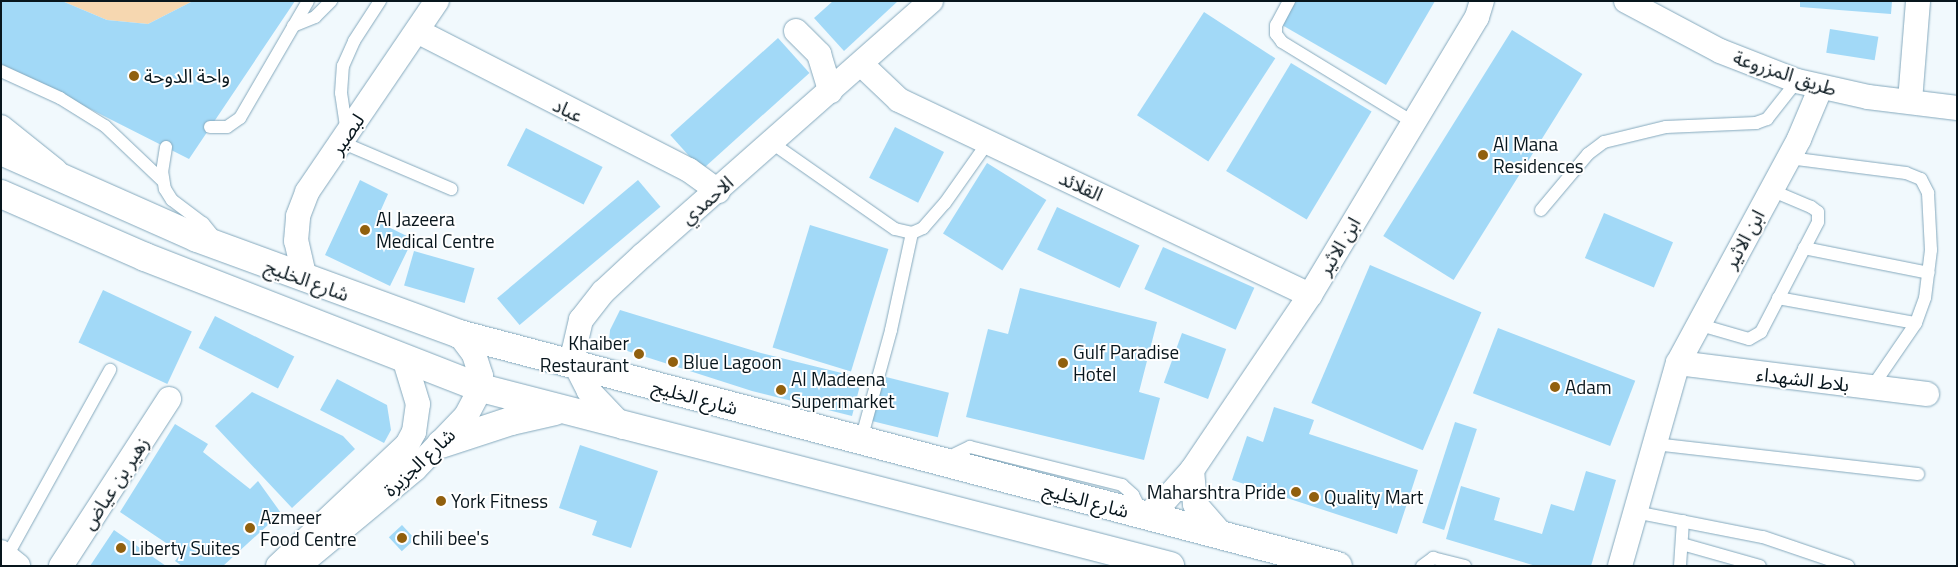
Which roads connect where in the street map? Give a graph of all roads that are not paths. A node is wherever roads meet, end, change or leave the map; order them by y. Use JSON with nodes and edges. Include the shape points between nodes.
{"nodes":[{"id":1,"x":308,"y":1,"type":"edge"},
{"id":2,"x":331,"y":1,"type":"edge"},
{"id":3,"x":380,"y":1,"type":"edge"},
{"id":4,"x":437,"y":1,"type":"edge"},
{"id":5,"x":931,"y":1,"type":"edge"},
{"id":6,"x":1289,"y":1,"type":"edge"},
{"id":7,"x":1495,"y":1,"type":"edge"},
{"id":8,"x":1626,"y":1,"type":"edge"},
{"id":9,"x":1918,"y":1,"type":"edge"},
{"id":10,"x":1480,"y":9,"type":"edge"},
{"id":11,"x":293,"y":26,"type":"junction"},
{"id":12,"x":417,"y":31,"type":"junction"},
{"id":13,"x":796,"y":31,"type":"dead end"},
{"id":14,"x":820,"y":54,"type":"junction"},
{"id":15,"x":861,"y":64,"type":"junction"},
{"id":16,"x":1,"y":71,"type":"edge"},
{"id":17,"x":1797,"y":81,"type":"junction"},
{"id":18,"x":1821,"y":87,"type":"junction"},
{"id":19,"x":830,"y":91,"type":"junction"},
{"id":20,"x":1910,"y":102,"type":"junction"},
{"id":21,"x":1957,"y":108,"type":"edge"},
{"id":22,"x":1414,"y":123,"type":"junction"},
{"id":23,"x":1,"y":127,"type":"edge"},
{"id":24,"x":210,"y":127,"type":"dead end"},
{"id":25,"x":344,"y":138,"type":"junction"},
{"id":26,"x":988,"y":142,"type":"junction"},
{"id":27,"x":772,"y":143,"type":"junction"},
{"id":28,"x":166,"y":147,"type":"dead end"},
{"id":29,"x":1,"y":151,"type":"edge"},
{"id":30,"x":1788,"y":158,"type":"junction"},
{"id":31,"x":162,"y":180,"type":"junction"},
{"id":32,"x":67,"y":181,"type":"junction"},
{"id":33,"x":451,"y":189,"type":"dead end"},
{"id":34,"x":718,"y":190,"type":"junction"},
{"id":35,"x":1771,"y":190,"type":"junction"},
{"id":36,"x":1,"y":194,"type":"edge"},
{"id":37,"x":1541,"y":210,"type":"dead end"},
{"id":38,"x":912,"y":233,"type":"junction"},
{"id":39,"x":221,"y":247,"type":"junction"},
{"id":40,"x":1804,"y":248,"type":"junction"},
{"id":41,"x":1929,"y":272,"type":"junction"},
{"id":42,"x":305,"y":279,"type":"junction"},
{"id":43,"x":1310,"y":295,"type":"junction"},
{"id":44,"x":1778,"y":298,"type":"junction"},
{"id":45,"x":1916,"y":323,"type":"junction"},
{"id":46,"x":1697,"y":324,"type":"junction"},
{"id":47,"x":459,"y":334,"type":"junction"},
{"id":48,"x":404,"y":358,"type":"junction"},
{"id":49,"x":1678,"y":363,"type":"junction"},
{"id":50,"x":576,"y":366,"type":"junction"},
{"id":51,"x":110,"y":370,"type":"dead end"},
{"id":52,"x":1872,"y":387,"type":"junction"},
{"id":53,"x":481,"y":388,"type":"junction"},
{"id":54,"x":1927,"y":394,"type":"dead end"},
{"id":55,"x":169,"y":399,"type":"dead end"},
{"id":56,"x":559,"y":410,"type":"junction"},
{"id":57,"x":623,"y":427,"type":"junction"},
{"id":58,"x":861,"y":440,"type":"junction"},
{"id":59,"x":441,"y":444,"type":"junction"},
{"id":60,"x":1654,"y":444,"type":"junction"},
{"id":61,"x":1192,"y":470,"type":"junction"},
{"id":62,"x":1918,"y":474,"type":"dead end"},
{"id":63,"x":1635,"y":512,"type":"junction"},
{"id":64,"x":1144,"y":515,"type":"junction"},
{"id":65,"x":1683,"y":521,"type":"junction"},
{"id":66,"x":1223,"y":536,"type":"junction"},
{"id":67,"x":1682,"y":544,"type":"junction"},
{"id":68,"x":9,"y":558,"type":"edge"},
{"id":69,"x":1847,"y":565,"type":"edge"},
{"id":70,"x":61,"y":566,"type":"edge"},
{"id":71,"x":278,"y":566,"type":"edge"},
{"id":72,"x":298,"y":566,"type":"edge"},
{"id":73,"x":1170,"y":566,"type":"edge"},
{"id":74,"x":1338,"y":566,"type":"edge"},
{"id":75,"x":1422,"y":566,"type":"edge"},
{"id":76,"x":1465,"y":566,"type":"edge"},
{"id":77,"x":1620,"y":566,"type":"edge"},
{"id":78,"x":1680,"y":566,"type":"edge"},
{"id":79,"x":1760,"y":566,"type":"edge"},
{"id":80,"x":1842,"y":566,"type":"edge"}],
"edges":[{"from":1,"to":11,"type":"lane"},
{"from":2,"to":11,"type":"lane","via":[[315,17]]},
{"from":3,"to":25,"type":"lane","via":[[354,41],[343,66]]},
{"from":4,"to":12,"type":"street","name":"لبصير"},
{"from":5,"to":15,"type":"street","name":"الاحمدي"},
{"from":6,"to":22,"type":"lane","via":[[1276,25],[1276,34],[1282,42]]},
{"from":7,"to":10,"type":"street","name":"ابن الاثير"},
{"from":8,"to":17,"type":"street","name":"طريق المزروعة","via":[[1720,51]]},
{"from":9,"to":20,"type":"street"},
{"from":10,"to":22,"type":"street","name":"ابن الاثير"},
{"from":11,"to":24,"type":"lane","via":[[240,118],[226,127]]},
{"from":12,"to":25,"type":"street","name":"لبصير"},
{"from":12,"to":34,"type":"street","name":"عباد","via":[[689,170]]},
{"from":13,"to":14,"type":"street"},
{"from":14,"to":15,"type":"street"},
{"from":14,"to":19,"type":"street"},
{"from":15,"to":19,"type":"street","name":"الاحمدي"},
{"from":15,"to":26,"type":"street","name":"القلائد","via":[[899,100]]},
{"from":16,"to":31,"type":"lane","via":[[90,116],[126,142]]},
{"from":17,"to":18,"type":"street","name":"طريق المزروعة"},
{"from":17,"to":37,"type":"lane","via":[[1767,119],[1756,123],[1666,127],[1604,142],[1588,154]]},
{"from":18,"to":20,"type":"street","name":"طريق المزروعة"},
{"from":18,"to":30,"type":"street","name":"ابن الاثير"},
{"from":19,"to":27,"type":"street","name":"الاحمدي"},
{"from":20,"to":21,"type":"street","name":"طريق المزروعة"},
{"from":22,"to":43,"type":"street","name":"ابن الاثير"},
{"from":23,"to":32,"type":"street","name":"شارع الخليج"},
{"from":25,"to":33,"type":"lane"},
{"from":25,"to":42,"type":"street","name":"لبصير","via":[[308,192],[298,216],[297,255]]},
{"from":26,"to":38,"type":"lane","via":[[945,203],[923,228]]},
{"from":26,"to":43,"type":"street","name":"القلائد"},
{"from":27,"to":34,"type":"street","name":"الاحمدي"},
{"from":27,"to":38,"type":"lane","via":[[895,229]]},
{"from":28,"to":31,"type":"lane"},
{"from":29,"to":32,"type":"main road","name":"شارع الخليج"},
{"from":30,"to":35,"type":"street","name":"ابن الاثير"},
{"from":30,"to":41,"type":"lane","via":[[1906,173],[1921,180],[1928,193]]},
{"from":31,"to":39,"type":"lane","via":[[169,196],[203,223]]},
{"from":32,"to":39,"type":"main road","name":"شارع الخليج"},
{"from":34,"to":50,"type":"street","name":"الاحمدي","via":[[592,305],[581,320],[576,336]]},
{"from":35,"to":40,"type":"lane","via":[[1818,212],[1818,222]]},
{"from":35,"to":46,"type":"street","name":"ابن الاثير"},
{"from":36,"to":48,"type":"main road","name":"شارع الخليج","via":[[145,258]]},
{"from":38,"to":58,"type":"lane","via":[[891,330]]},
{"from":39,"to":42,"type":"main road","name":"شارع الخليج"},
{"from":40,"to":41,"type":"lane"},
{"from":40,"to":44,"type":"lane"},
{"from":41,"to":45,"type":"lane"},
{"from":42,"to":47,"type":"main road","name":"شارع الخليج"},
{"from":43,"to":61,"type":"street","name":"ابن الاثير"},
{"from":44,"to":45,"type":"lane"},
{"from":44,"to":46,"type":"lane","via":[[1755,338]]},
{"from":45,"to":52,"type":"lane"},
{"from":46,"to":49,"type":"street","name":"ابن الاثير"},
{"from":47,"to":50,"type":"main road","name":"شارع الخليج"},
{"from":47,"to":53,"type":"street","via":[[479,363]]},
{"from":48,"to":53,"type":"main road","name":"شارع الخليج"},
{"from":48,"to":71,"type":"street","name":"شارع الجزيرة","via":[[418,404],[414,432],[407,446]]},
{"from":49,"to":52,"type":"street","name":"بلاط الشهداء"},
{"from":49,"to":60,"type":"street","name":"ابن الاثير"},
{"from":50,"to":57,"type":"street","name":"الاحمدي","via":[[589,391]]},
{"from":50,"to":58,"type":"main road","name":"شارع الخليج"},
{"from":51,"to":68,"type":"lane"},
{"from":52,"to":54,"type":"street","name":"بلاط الشهداء"},
{"from":53,"to":56,"type":"main road","name":"شارع الخليج"},
{"from":53,"to":59,"type":"street","name":"شارع الجزيرة","via":[[466,416]]},
{"from":55,"to":70,"type":"street","name":"زهير بن عياض"},
{"from":56,"to":57,"type":"main road","name":"شارع الخليج"},
{"from":56,"to":59,"type":"main road","via":[[511,421]]},
{"from":57,"to":73,"type":"main road","name":"شارع الخليج"},
{"from":58,"to":64,"type":"main road","name":"شارع الخليج"},
{"from":59,"to":72,"type":"street","name":"شارع الجزيرة"},
{"from":60,"to":62,"type":"lane"},
{"from":60,"to":63,"type":"street","name":"ابن الاثير"},
{"from":61,"to":64,"type":"street","name":"ابن الاثير","via":[[1160,506]]},
{"from":61,"to":66,"type":"street","via":[[1195,504]]},
{"from":63,"to":65,"type":"lane"},
{"from":63,"to":77,"type":"street","name":"ابن الاثير"},
{"from":64,"to":66,"type":"main road","name":"شارع الخليج"},
{"from":65,"to":67,"type":"lane"},
{"from":65,"to":69,"type":"lane","via":[[1763,536]]},
{"from":66,"to":74,"type":"main road","name":"شارع الخليج"},
{"from":67,"to":78,"type":"lane"},
{"from":67,"to":79,"type":"lane"},
{"from":69,"to":80,"type":"lane"},
{"from":75,"to":76,"type":"lane","via":[[1433,558]]}]}
